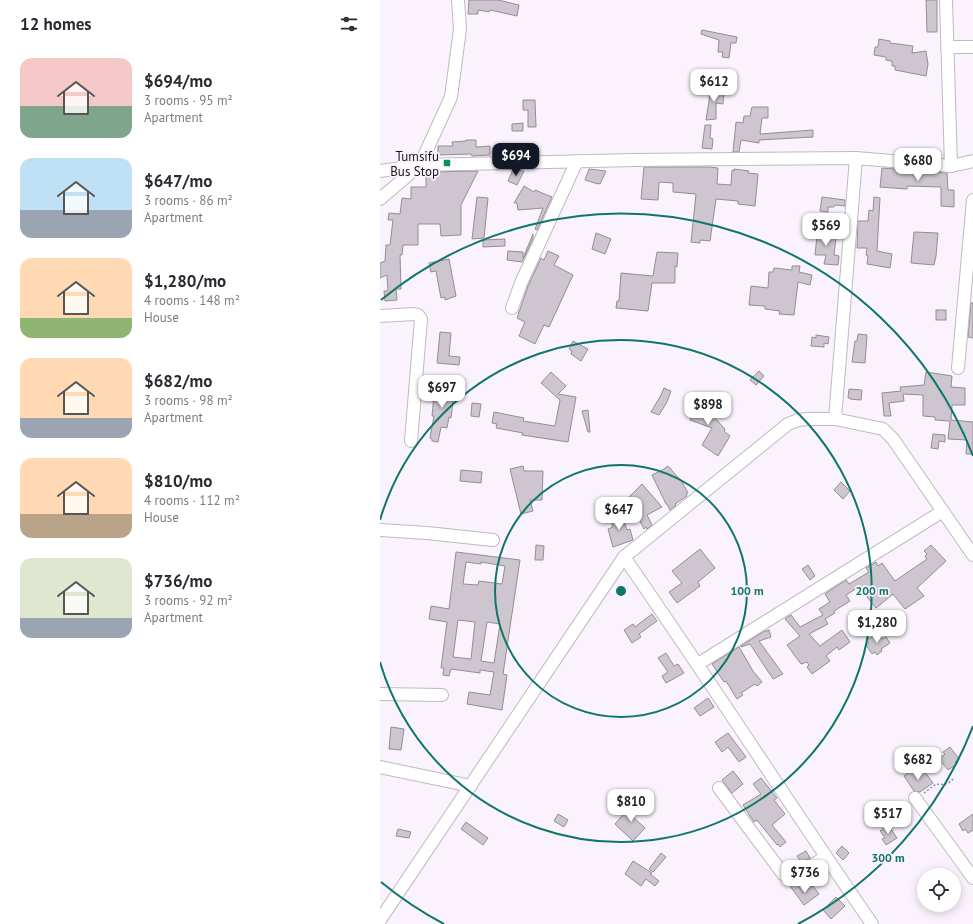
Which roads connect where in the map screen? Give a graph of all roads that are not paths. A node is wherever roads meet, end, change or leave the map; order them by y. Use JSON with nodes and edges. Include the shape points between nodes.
{"nodes":[{"id":1,"x":458,"y":0,"type":"edge"},
{"id":2,"x":946,"y":0,"type":"edge"},
{"id":3,"x":946,"y":47,"type":"junction"},
{"id":4,"x":973,"y":47,"type":"edge"},
{"id":5,"x":856,"y":158,"type":"junction"},
{"id":6,"x":973,"y":161,"type":"edge"},
{"id":7,"x":577,"y":162,"type":"junction"},
{"id":8,"x":420,"y":165,"type":"junction"},
{"id":9,"x":951,"y":166,"type":"junction"},
{"id":10,"x":380,"y":170,"type":"edge"},
{"id":11,"x":380,"y":199,"type":"edge"},
{"id":12,"x":973,"y":200,"type":"edge"},
{"id":13,"x":512,"y":308,"type":"dead end"},
{"id":14,"x":380,"y":316,"type":"edge"},
{"id":15,"x":958,"y":368,"type":"dead end"},
{"id":16,"x":835,"y":419,"type":"junction"},
{"id":17,"x":411,"y":441,"type":"dead end"},
{"id":18,"x":943,"y":511,"type":"junction"},
{"id":19,"x":380,"y":530,"type":"edge"},
{"id":20,"x":493,"y":540,"type":"dead end"},
{"id":21,"x":973,"y":555,"type":"edge"},
{"id":22,"x":624,"y":557,"type":"junction"},
{"id":23,"x":698,"y":664,"type":"junction"},
{"id":24,"x":380,"y":694,"type":"edge"},
{"id":25,"x":442,"y":695,"type":"dead end"},
{"id":26,"x":380,"y":767,"type":"edge"},
{"id":27,"x":470,"y":786,"type":"junction"},
{"id":28,"x":719,"y":788,"type":"dead end"},
{"id":29,"x":915,"y":798,"type":"dead end"},
{"id":30,"x":825,"y":857,"type":"junction"},
{"id":31,"x":973,"y":878,"type":"edge"},
{"id":32,"x":380,"y":920,"type":"edge"},
{"id":33,"x":872,"y":924,"type":"edge"}],
"edges":[{"from":1,"to":8,"type":"street","via":[[460,29],[451,97]]},
{"from":2,"to":3,"type":"street"},
{"from":3,"to":4,"type":"street"},
{"from":3,"to":9,"type":"street"},
{"from":5,"to":7,"type":"street"},
{"from":5,"to":9,"type":"street"},
{"from":5,"to":16,"type":"street"},
{"from":6,"to":9,"type":"street"},
{"from":7,"to":8,"type":"street"},
{"from":7,"to":13,"type":"street"},
{"from":8,"to":10,"type":"street"},
{"from":8,"to":11,"type":"street"},
{"from":12,"to":15,"type":"street"},
{"from":14,"to":17,"type":"street","via":[[414,314],[421,319]]},
{"from":16,"to":18,"type":"street","via":[[883,429],[893,439]]},
{"from":16,"to":22,"type":"street","via":[[798,420],[788,424]]},
{"from":18,"to":21,"type":"street"},
{"from":18,"to":23,"type":"street"},
{"from":19,"to":20,"type":"street"},
{"from":22,"to":23,"type":"street"},
{"from":22,"to":27,"type":"street"},
{"from":23,"to":30,"type":"street"},
{"from":24,"to":25,"type":"street"},
{"from":26,"to":27,"type":"street"},
{"from":27,"to":32,"type":"street"},
{"from":28,"to":30,"type":"street","via":[[783,874],[792,879]]},
{"from":29,"to":31,"type":"street"},
{"from":30,"to":33,"type":"street"}]}
